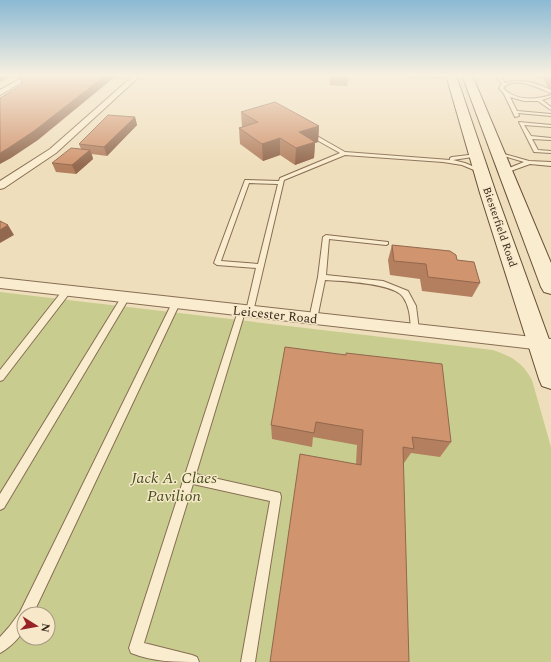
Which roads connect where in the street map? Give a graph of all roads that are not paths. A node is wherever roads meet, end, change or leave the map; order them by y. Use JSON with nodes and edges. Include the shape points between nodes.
{"nodes":[{"id":1,"x":103,"y":106,"type":"edge"},
{"id":2,"x":461,"y":106,"type":"edge"},
{"id":3,"x":479,"y":106,"type":"edge"},
{"id":4,"x":513,"y":106,"type":"edge"},
{"id":5,"x":516,"y":112,"type":"junction"},
{"id":6,"x":551,"y":115,"type":"edge"},
{"id":7,"x":521,"y":124,"type":"junction"},
{"id":8,"x":551,"y":126,"type":"edge"},
{"id":9,"x":306,"y":131,"type":"edge"},
{"id":10,"x":529,"y":137,"type":"junction"},
{"id":11,"x":551,"y":139,"type":"edge"},
{"id":12,"x":551,"y":152,"type":"edge"},
{"id":13,"x":344,"y":153,"type":"junction"},
{"id":14,"x":498,"y":153,"type":"junction"},
{"id":15,"x":443,"y":160,"type":"junction"},
{"id":16,"x":528,"y":162,"type":"junction"},
{"id":17,"x":479,"y":163,"type":"junction"},
{"id":18,"x":551,"y":164,"type":"edge"},
{"id":19,"x":506,"y":171,"type":"junction"},
{"id":20,"x":282,"y":183,"type":"junction"},
{"id":21,"x":0,"y":186,"type":"edge"},
{"id":22,"x":386,"y":243,"type":"dead end"},
{"id":23,"x":260,"y":266,"type":"junction"},
{"id":24,"x":322,"y":277,"type":"junction"},
{"id":25,"x":0,"y":284,"type":"edge"},
{"id":26,"x":551,"y":287,"type":"edge"},
{"id":27,"x":66,"y":292,"type":"junction"},
{"id":28,"x":125,"y":298,"type":"junction"},
{"id":29,"x":176,"y":303,"type":"junction"},
{"id":30,"x":246,"y":311,"type":"junction"},
{"id":31,"x":313,"y":318,"type":"junction"},
{"id":32,"x":415,"y":330,"type":"junction"},
{"id":33,"x":546,"y":345,"type":"edge"},
{"id":34,"x":0,"y":377,"type":"edge"},
{"id":35,"x":551,"y":379,"type":"edge"},
{"id":36,"x":190,"y":478,"type":"junction"},
{"id":37,"x":0,"y":504,"type":"edge"},
{"id":38,"x":30,"y":606,"type":"edge"},
{"id":39,"x":16,"y":629,"type":"edge"},
{"id":40,"x":0,"y":646,"type":"edge"},
{"id":41,"x":192,"y":662,"type":"edge"},
{"id":42,"x":248,"y":662,"type":"edge"}],
"edges":[{"from":1,"to":21,"type":"street","via":[[53,151]]},
{"from":2,"to":17,"type":"main road","name":"Biesterfield Road"},
{"from":3,"to":14,"type":"main road","name":"Biesterfield Road"},
{"from":4,"to":5,"type":"lane"},
{"from":5,"to":6,"type":"lane"},
{"from":5,"to":7,"type":"lane"},
{"from":7,"to":8,"type":"lane"},
{"from":7,"to":10,"type":"lane"},
{"from":9,"to":13,"type":"lane"},
{"from":10,"to":11,"type":"lane"},
{"from":10,"to":12,"type":"lane","via":[[536,151]]},
{"from":13,"to":15,"type":"lane"},
{"from":13,"to":20,"type":"lane","via":[[282,179]]},
{"from":14,"to":16,"type":"lane"},
{"from":14,"to":19,"type":"main road","name":"Biesterfield Road"},
{"from":15,"to":17,"type":"lane"},
{"from":15,"to":17,"type":"lane","via":[[463,164]]},
{"from":16,"to":18,"type":"lane"},
{"from":16,"to":19,"type":"lane"},
{"from":17,"to":33,"type":"main road","name":"Biesterfield Road"},
{"from":19,"to":26,"type":"main road","name":"Biesterfield Road"},
{"from":20,"to":23,"type":"lane"},
{"from":20,"to":23,"type":"lane","via":[[247,180],[217,263]]},
{"from":22,"to":24,"type":"lane","via":[[326,237]]},
{"from":23,"to":30,"type":"lane"},
{"from":24,"to":31,"type":"lane"},
{"from":24,"to":32,"type":"lane","via":[[383,283],[405,293],[412,306]]},
{"from":25,"to":27,"type":"street","name":"Leicester Road"},
{"from":27,"to":28,"type":"street","name":"Leicester Road"},
{"from":27,"to":34,"type":"lane"},
{"from":28,"to":29,"type":"street","name":"Leicester Road"},
{"from":28,"to":37,"type":"lane"},
{"from":29,"to":30,"type":"street","name":"Leicester Road"},
{"from":29,"to":38,"type":"lane"},
{"from":30,"to":31,"type":"street","name":"Leicester Road"},
{"from":30,"to":36,"type":"lane"},
{"from":31,"to":32,"type":"street","name":"Leicester Road"},
{"from":32,"to":33,"type":"street","name":"Leicester Road"},
{"from":33,"to":35,"type":"main road","name":"Biesterfield Road"},
{"from":36,"to":41,"type":"lane","via":[[136,648]]},
{"from":36,"to":42,"type":"lane","via":[[276,497]]},
{"from":39,"to":40,"type":"lane"}]}
